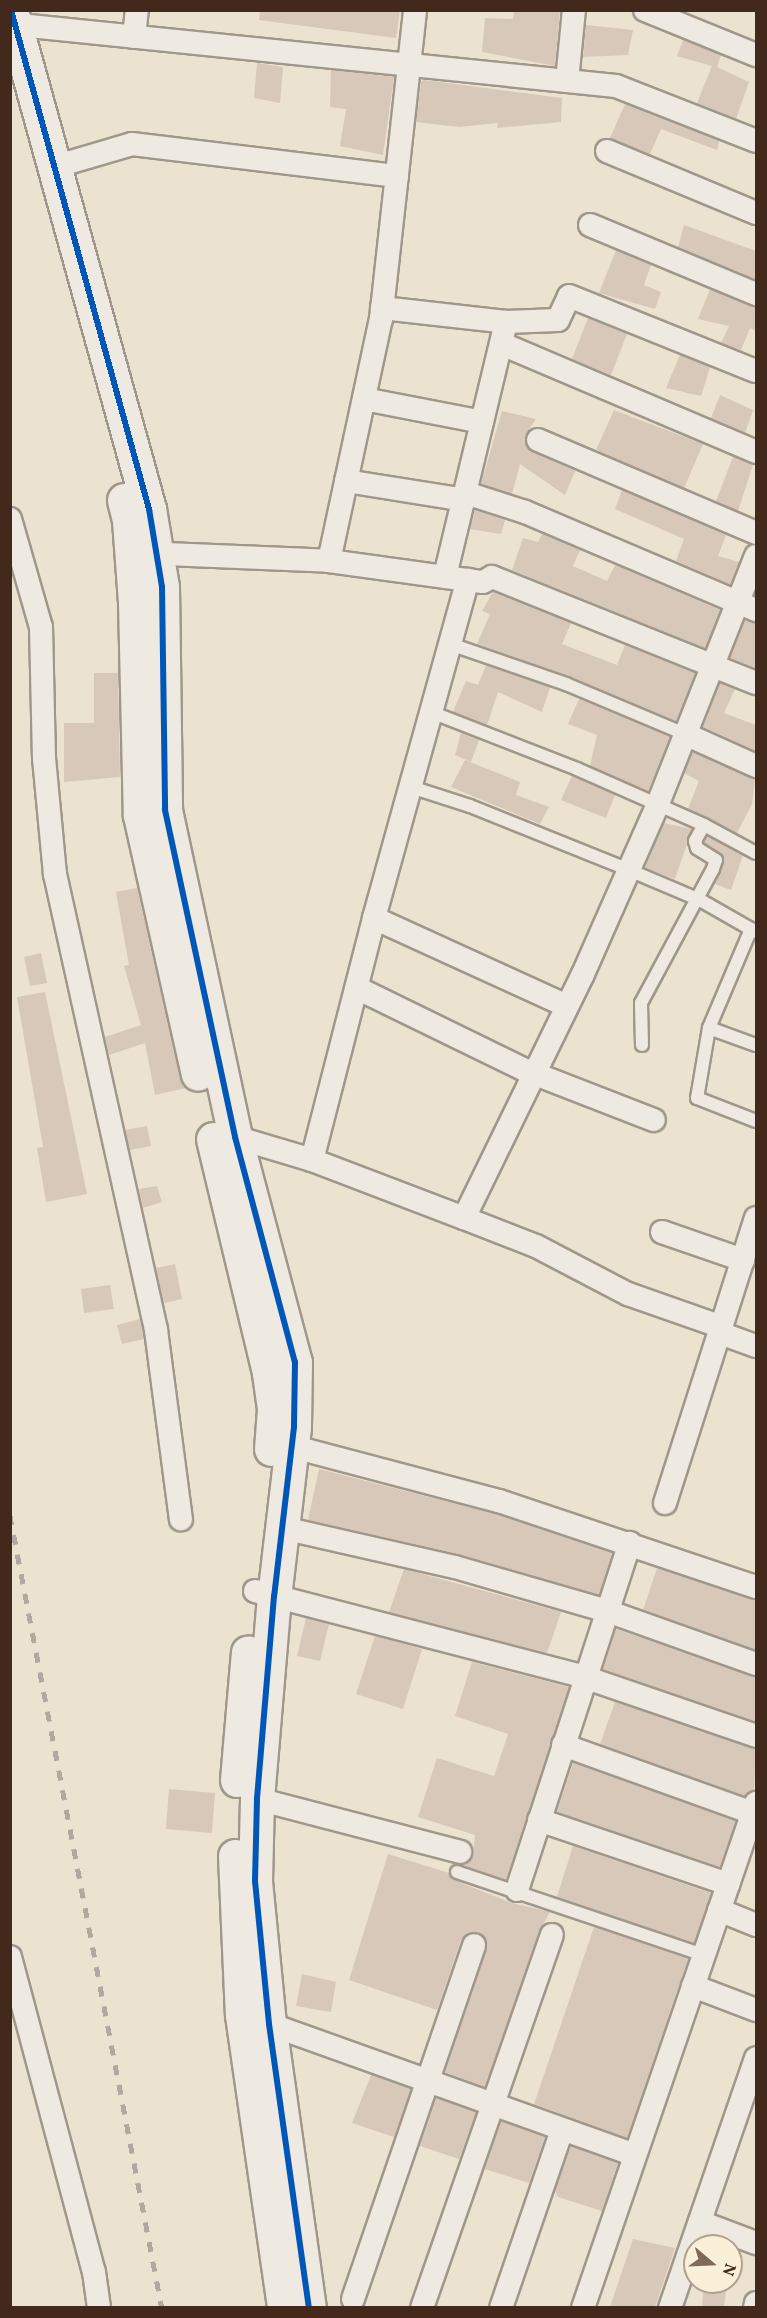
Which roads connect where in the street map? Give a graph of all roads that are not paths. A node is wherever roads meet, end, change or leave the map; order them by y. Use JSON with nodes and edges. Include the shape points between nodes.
{"nodes":[{"id":1,"x":137,"y":10,"type":"edge"},
{"id":2,"x":415,"y":10,"type":"edge"},
{"id":3,"x":574,"y":10,"type":"edge"},
{"id":4,"x":645,"y":10,"type":"edge"},
{"id":5,"x":12,"y":19,"type":"edge"},
{"id":6,"x":134,"y":37,"type":"junction"},
{"id":7,"x":756,"y":56,"type":"edge"},
{"id":8,"x":409,"y":67,"type":"junction"},
{"id":9,"x":567,"y":81,"type":"junction"},
{"id":10,"x":10,"y":84,"type":"edge"},
{"id":11,"x":756,"y":141,"type":"edge"},
{"id":12,"x":607,"y":151,"type":"dead end"},
{"id":13,"x":54,"y":167,"type":"junction"},
{"id":14,"x":397,"y":176,"type":"junction"},
{"id":15,"x":756,"y":213,"type":"edge"},
{"id":16,"x":590,"y":225,"type":"dead end"},
{"id":17,"x":756,"y":294,"type":"edge"},
{"id":18,"x":382,"y":308,"type":"junction"},
{"id":19,"x":506,"y":321,"type":"junction"},
{"id":20,"x":502,"y":344,"type":"junction"},
{"id":21,"x":756,"y":371,"type":"edge"},
{"id":22,"x":364,"y":399,"type":"junction"},
{"id":23,"x":482,"y":422,"type":"junction"},
{"id":24,"x":538,"y":440,"type":"dead end"},
{"id":25,"x":756,"y":452,"type":"edge"},
{"id":26,"x":346,"y":481,"type":"junction"},
{"id":27,"x":465,"y":496,"type":"junction"},
{"id":28,"x":10,"y":519,"type":"edge"},
{"id":29,"x":756,"y":533,"type":"edge"},
{"id":30,"x":144,"y":552,"type":"junction"},
{"id":31,"x":756,"y":556,"type":"edge"},
{"id":32,"x":329,"y":561,"type":"junction"},
{"id":33,"x":446,"y":577,"type":"junction"},
{"id":34,"x":468,"y":580,"type":"junction"},
{"id":35,"x":747,"y":606,"type":"edge"},
{"id":36,"x":450,"y":644,"type":"junction"},
{"id":37,"x":712,"y":667,"type":"junction"},
{"id":38,"x":756,"y":683,"type":"edge"},
{"id":39,"x":431,"y":712,"type":"junction"},
{"id":40,"x":685,"y":734,"type":"junction"},
{"id":41,"x":756,"y":766,"type":"edge"},
{"id":42,"x":411,"y":787,"type":"junction"},
{"id":43,"x":657,"y":806,"type":"junction"},
{"id":44,"x":704,"y":825,"type":"junction"},
{"id":45,"x":756,"y":853,"type":"edge"},
{"id":46,"x":629,"y":870,"type":"junction"},
{"id":47,"x":700,"y":900,"type":"junction"},
{"id":48,"x":374,"y":918,"type":"junction"},
{"id":49,"x":754,"y":930,"type":"edge"},
{"id":50,"x":359,"y":989,"type":"junction"},
{"id":51,"x":567,"y":1006,"type":"junction"},
{"id":52,"x":709,"y":1028,"type":"junction"},
{"id":53,"x":642,"y":1045,"type":"dead end"},
{"id":54,"x":756,"y":1045,"type":"edge"},
{"id":55,"x":534,"y":1072,"type":"junction"},
{"id":56,"x":654,"y":1120,"type":"dead end"},
{"id":57,"x":756,"y":1121,"type":"edge"},
{"id":58,"x":235,"y":1137,"type":"junction"},
{"id":59,"x":312,"y":1160,"type":"junction"},
{"id":60,"x":464,"y":1218,"type":"junction"},
{"id":61,"x":756,"y":1218,"type":"edge"},
{"id":62,"x":662,"y":1232,"type":"dead end"},
{"id":63,"x":743,"y":1260,"type":"junction"},
{"id":64,"x":721,"y":1330,"type":"junction"},
{"id":65,"x":756,"y":1346,"type":"edge"},
{"id":66,"x":282,"y":1444,"type":"junction"},
{"id":67,"x":666,"y":1503,"type":"dead end"},
{"id":68,"x":181,"y":1519,"type":"dead end"},
{"id":69,"x":283,"y":1528,"type":"junction"},
{"id":70,"x":630,"y":1543,"type":"junction"},
{"id":71,"x":756,"y":1587,"type":"edge"},
{"id":72,"x":264,"y":1593,"type":"junction"},
{"id":73,"x":607,"y":1611,"type":"junction"},
{"id":74,"x":756,"y":1664,"type":"edge"},
{"id":75,"x":584,"y":1677,"type":"junction"},
{"id":76,"x":756,"y":1736,"type":"edge"},
{"id":77,"x":563,"y":1745,"type":"junction"},
{"id":78,"x":257,"y":1799,"type":"junction"},
{"id":79,"x":755,"y":1808,"type":"edge"},
{"id":80,"x":539,"y":1820,"type":"junction"},
{"id":81,"x":749,"y":1847,"type":"edge"},
{"id":82,"x":459,"y":1862,"type":"joint"},
{"id":83,"x":728,"y":1884,"type":"junction"},
{"id":84,"x":517,"y":1890,"type":"junction"},
{"id":85,"x":719,"y":1911,"type":"junction"},
{"id":86,"x":756,"y":1925,"type":"edge"},
{"id":87,"x":552,"y":1935,"type":"dead end"},
{"id":88,"x":474,"y":1945,"type":"dead end"},
{"id":89,"x":703,"y":1955,"type":"junction"},
{"id":90,"x":10,"y":1957,"type":"edge"},
{"id":91,"x":693,"y":1986,"type":"junction"},
{"id":92,"x":756,"y":2010,"type":"edge"},
{"id":93,"x":255,"y":2020,"type":"junction"},
{"id":94,"x":756,"y":2058,"type":"edge"},
{"id":95,"x":427,"y":2083,"type":"junction"},
{"id":96,"x":491,"y":2105,"type":"junction"},
{"id":97,"x":562,"y":2130,"type":"junction"},
{"id":98,"x":633,"y":2154,"type":"junction"},
{"id":99,"x":700,"y":2222,"type":"junction"},
{"id":100,"x":756,"y":2243,"type":"edge"},
{"id":101,"x":353,"y":2299,"type":"dead end"},
{"id":102,"x":756,"y":2303,"type":"edge"},
{"id":103,"x":99,"y":2307,"type":"edge"},
{"id":104,"x":284,"y":2307,"type":"edge"},
{"id":105,"x":309,"y":2307,"type":"edge"},
{"id":106,"x":422,"y":2307,"type":"edge"},
{"id":107,"x":501,"y":2307,"type":"edge"},
{"id":108,"x":583,"y":2307,"type":"edge"},
{"id":109,"x":670,"y":2307,"type":"edge"},
{"id":110,"x":755,"y":2307,"type":"edge"}],
"edges":[{"from":1,"to":6,"type":"street"},
{"from":2,"to":8,"type":"street"},
{"from":3,"to":9,"type":"street"},
{"from":4,"to":7,"type":"street"},
{"from":5,"to":6,"type":"street"},
{"from":5,"to":13,"type":"street"},
{"from":6,"to":8,"type":"street"},
{"from":8,"to":9,"type":"street"},
{"from":8,"to":14,"type":"street"},
{"from":9,"to":11,"type":"street","via":[[616,86]]},
{"from":10,"to":30,"type":"street","via":[[129,520]]},
{"from":12,"to":15,"type":"street"},
{"from":13,"to":14,"type":"street","via":[[132,144]]},
{"from":13,"to":30,"type":"street","via":[[148,509]]},
{"from":14,"to":18,"type":"street"},
{"from":16,"to":17,"type":"street"},
{"from":18,"to":19,"type":"street"},
{"from":18,"to":22,"type":"street"},
{"from":19,"to":20,"type":"street"},
{"from":19,"to":21,"type":"street","via":[[558,320],[569,296]]},
{"from":20,"to":23,"type":"street"},
{"from":20,"to":25,"type":"street"},
{"from":22,"to":23,"type":"street"},
{"from":22,"to":26,"type":"street"},
{"from":23,"to":27,"type":"street"},
{"from":24,"to":29,"type":"street"},
{"from":26,"to":27,"type":"street"},
{"from":26,"to":32,"type":"street"},
{"from":27,"to":33,"type":"street"},
{"from":27,"to":35,"type":"street","via":[[525,512]]},
{"from":28,"to":68,"type":"street","via":[[41,627],[44,758],[55,874],[156,1330]]},
{"from":30,"to":32,"type":"street"},
{"from":30,"to":58,"type":"street","via":[[162,587],[165,810]]},
{"from":30,"to":66,"type":"street","via":[[140,815]]},
{"from":31,"to":35,"type":"street"},
{"from":32,"to":33,"type":"street"},
{"from":33,"to":34,"type":"street"},
{"from":34,"to":36,"type":"street"},
{"from":34,"to":37,"type":"street","via":[[483,582],[492,577]]},
{"from":35,"to":37,"type":"street"},
{"from":36,"to":39,"type":"street"},
{"from":36,"to":40,"type":"lane","via":[[566,684]]},
{"from":37,"to":38,"type":"street"},
{"from":37,"to":40,"type":"street"},
{"from":39,"to":42,"type":"street"},
{"from":39,"to":43,"type":"lane","via":[[577,769]]},
{"from":40,"to":41,"type":"street"},
{"from":40,"to":43,"type":"street"},
{"from":42,"to":46,"type":"lane","via":[[470,806]]},
{"from":42,"to":48,"type":"street"},
{"from":43,"to":44,"type":"lane"},
{"from":43,"to":46,"type":"street"},
{"from":44,"to":45,"type":"lane"},
{"from":44,"to":47,"type":"lane","via":[[695,841],[697,848],[716,860]]},
{"from":46,"to":47,"type":"lane"},
{"from":46,"to":51,"type":"street"},
{"from":47,"to":49,"type":"lane"},
{"from":47,"to":53,"type":"lane","via":[[641,1003]]},
{"from":48,"to":50,"type":"street"},
{"from":48,"to":51,"type":"street"},
{"from":49,"to":52,"type":"lane"},
{"from":50,"to":55,"type":"street"},
{"from":50,"to":59,"type":"street"},
{"from":51,"to":55,"type":"street"},
{"from":52,"to":54,"type":"lane"},
{"from":52,"to":57,"type":"lane","via":[[697,1098]]},
{"from":55,"to":56,"type":"street"},
{"from":55,"to":60,"type":"street"},
{"from":58,"to":59,"type":"street"},
{"from":58,"to":66,"type":"street","via":[[295,1362],[297,1394]]},
{"from":59,"to":60,"type":"street"},
{"from":60,"to":64,"type":"street","via":[[536,1246],[628,1294]]},
{"from":61,"to":63,"type":"street"},
{"from":62,"to":63,"type":"street"},
{"from":63,"to":64,"type":"street"},
{"from":64,"to":65,"type":"street"},
{"from":64,"to":67,"type":"street"},
{"from":66,"to":69,"type":"street"},
{"from":66,"to":70,"type":"street","via":[[499,1501]]},
{"from":66,"to":72,"type":"street"},
{"from":69,"to":72,"type":"street"},
{"from":69,"to":73,"type":"street","via":[[455,1567]]},
{"from":70,"to":71,"type":"street"},
{"from":70,"to":73,"type":"street"},
{"from":72,"to":75,"type":"street"},
{"from":72,"to":78,"type":"street"},
{"from":72,"to":93,"type":"street","via":[[240,1714],[236,1793],[234,1901]]},
{"from":73,"to":74,"type":"street"},
{"from":73,"to":75,"type":"street"},
{"from":75,"to":76,"type":"street"},
{"from":75,"to":77,"type":"street"},
{"from":77,"to":79,"type":"street"},
{"from":77,"to":80,"type":"street"},
{"from":78,"to":82,"type":"street"},
{"from":78,"to":93,"type":"street"},
{"from":79,"to":81,"type":"street"},
{"from":80,"to":83,"type":"street"},
{"from":80,"to":84,"type":"street"},
{"from":81,"to":83,"type":"street"},
{"from":82,"to":84,"type":"lane"},
{"from":83,"to":85,"type":"street"},
{"from":84,"to":89,"type":"lane"},
{"from":85,"to":86,"type":"street"},
{"from":85,"to":89,"type":"street"},
{"from":87,"to":96,"type":"street"},
{"from":88,"to":95,"type":"street"},
{"from":89,"to":91,"type":"street"},
{"from":90,"to":103,"type":"street","via":[[94,2272]]},
{"from":91,"to":92,"type":"street"},
{"from":91,"to":98,"type":"street"},
{"from":93,"to":95,"type":"street"},
{"from":93,"to":104,"type":"street"},
{"from":93,"to":105,"type":"street"},
{"from":94,"to":99,"type":"street"},
{"from":95,"to":96,"type":"street"},
{"from":95,"to":101,"type":"street"},
{"from":96,"to":97,"type":"street"},
{"from":96,"to":106,"type":"street"},
{"from":97,"to":98,"type":"street"},
{"from":97,"to":107,"type":"street"},
{"from":98,"to":108,"type":"street"},
{"from":99,"to":100,"type":"street"},
{"from":99,"to":109,"type":"street"},
{"from":102,"to":110,"type":"street"}]}
